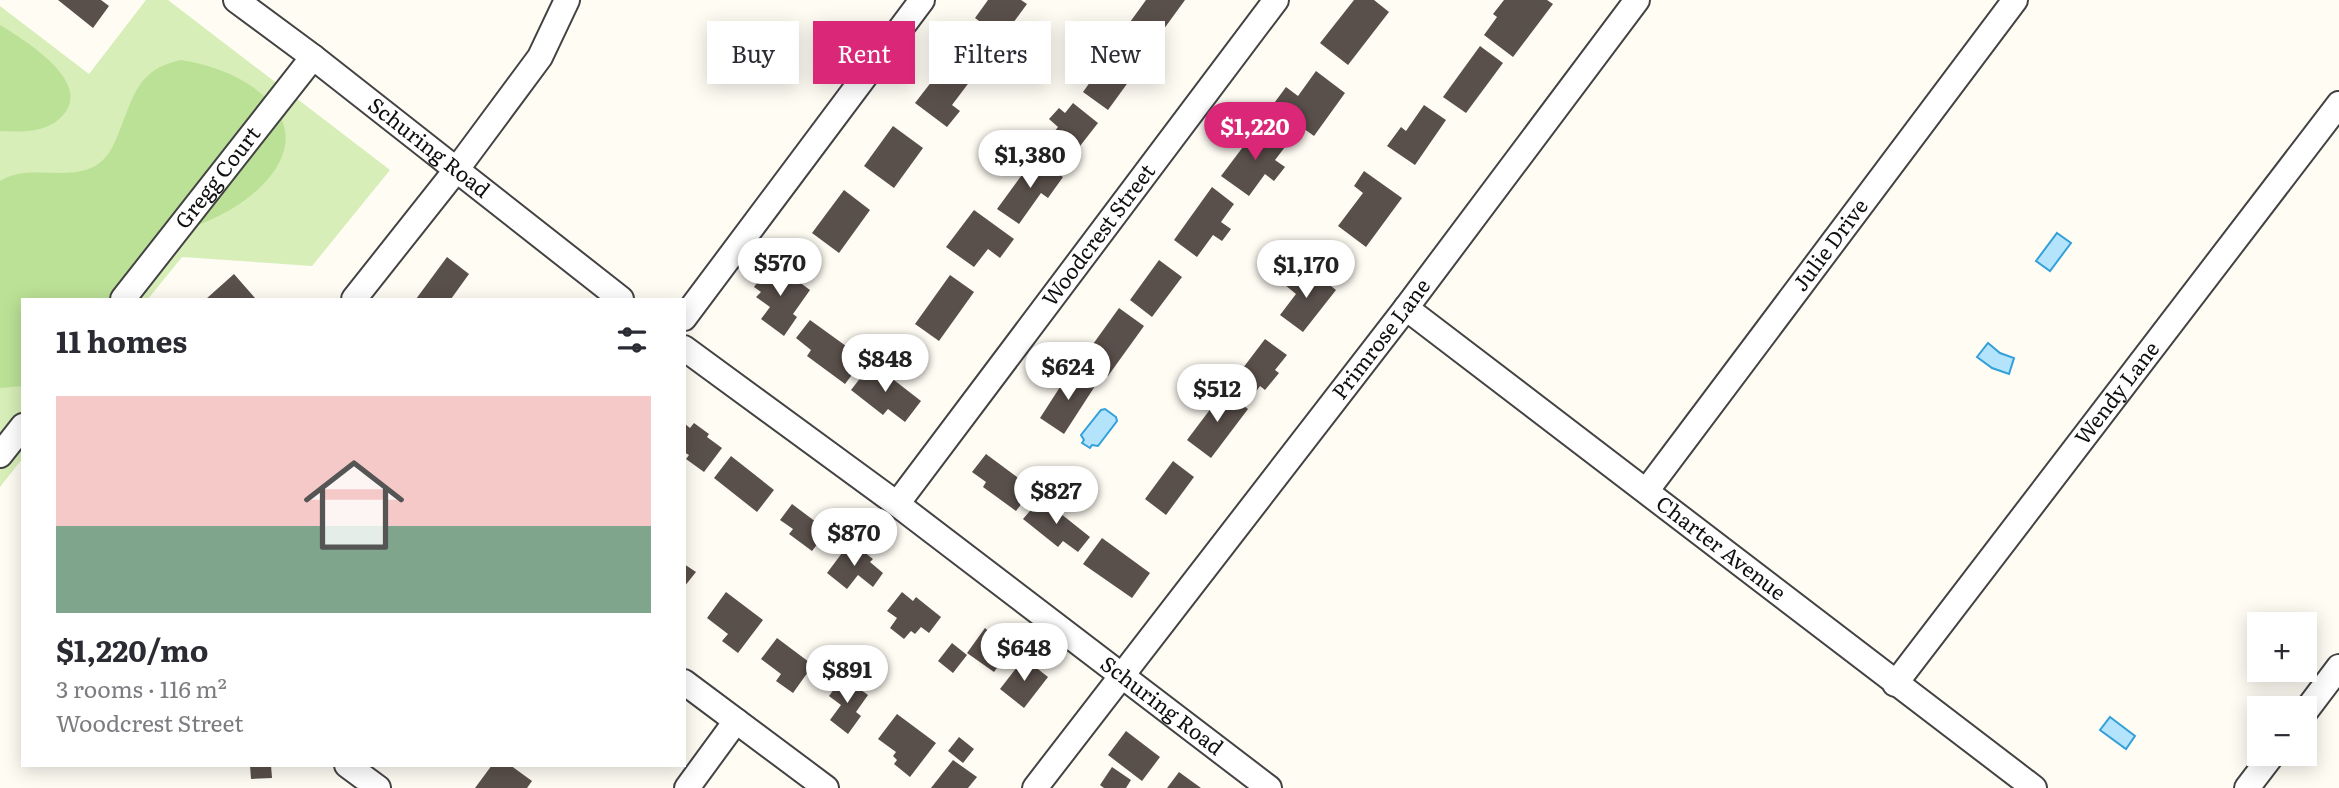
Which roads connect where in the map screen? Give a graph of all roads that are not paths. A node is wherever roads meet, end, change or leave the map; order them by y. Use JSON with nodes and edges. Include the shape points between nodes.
{"nodes":[{"id":1,"x":236,"y":0,"type":"edge"},
{"id":2,"x":567,"y":0,"type":"edge"},
{"id":3,"x":922,"y":0,"type":"edge"},
{"id":4,"x":1276,"y":0,"type":"edge"},
{"id":5,"x":1636,"y":0,"type":"edge"},
{"id":6,"x":2015,"y":0,"type":"edge"},
{"id":7,"x":313,"y":57,"type":"junction"},
{"id":8,"x":2339,"y":104,"type":"edge"},
{"id":9,"x":457,"y":169,"type":"junction"},
{"id":10,"x":124,"y":298,"type":"edge"},
{"id":11,"x":355,"y":298,"type":"edge"},
{"id":12,"x":620,"y":298,"type":"edge"},
{"id":13,"x":1406,"y":308,"type":"junction"},
{"id":14,"x":686,"y":315,"type":"edge"},
{"id":15,"x":686,"y":349,"type":"edge"},
{"id":16,"x":21,"y":429,"type":"edge"},
{"id":17,"x":0,"y":455,"type":"edge"},
{"id":18,"x":1647,"y":490,"type":"junction"},
{"id":19,"x":897,"y":504,"type":"junction"},
{"id":20,"x":2339,"y":667,"type":"edge"},
{"id":21,"x":1123,"y":676,"type":"junction"},
{"id":22,"x":686,"y":684,"type":"edge"},
{"id":23,"x":1895,"y":684,"type":"junction"},
{"id":24,"x":2317,"y":696,"type":"edge"},
{"id":25,"x":736,"y":721,"type":"junction"},
{"id":26,"x":2264,"y":766,"type":"edge"},
{"id":27,"x":350,"y":767,"type":"edge"},
{"id":28,"x":378,"y":788,"type":"edge"},
{"id":29,"x":687,"y":788,"type":"edge"},
{"id":30,"x":826,"y":788,"type":"edge"},
{"id":31,"x":1035,"y":788,"type":"edge"},
{"id":32,"x":1269,"y":788,"type":"edge"},
{"id":33,"x":2034,"y":788,"type":"edge"},
{"id":34,"x":2247,"y":788,"type":"edge"}],
"edges":[{"from":1,"to":7,"type":"street","name":"Schuring Road"},
{"from":2,"to":9,"type":"street","via":[[540,57]]},
{"from":3,"to":14,"type":"street"},
{"from":4,"to":19,"type":"street","name":"Woodcrest Street"},
{"from":5,"to":13,"type":"street","name":"Primrose Lane"},
{"from":6,"to":18,"type":"street","name":"Julie Drive"},
{"from":7,"to":9,"type":"street","name":"Schuring Road"},
{"from":7,"to":10,"type":"street","name":"Gregg Court"},
{"from":8,"to":23,"type":"street","name":"Wendy Lane"},
{"from":9,"to":11,"type":"street"},
{"from":9,"to":12,"type":"street","name":"Schuring Road"},
{"from":13,"to":18,"type":"street","name":"Charter Avenue"},
{"from":13,"to":21,"type":"street","name":"Primrose Lane"},
{"from":15,"to":19,"type":"street","name":"Schuring Road"},
{"from":16,"to":17,"type":"street"},
{"from":18,"to":23,"type":"street","name":"Charter Avenue"},
{"from":19,"to":21,"type":"street","name":"Schuring Road"},
{"from":20,"to":24,"type":"street"},
{"from":21,"to":31,"type":"street","name":"Primrose Lane"},
{"from":21,"to":32,"type":"street","name":"Schuring Road"},
{"from":22,"to":25,"type":"street"},
{"from":23,"to":33,"type":"street","name":"Charter Avenue"},
{"from":25,"to":29,"type":"street"},
{"from":25,"to":30,"type":"street"},
{"from":26,"to":34,"type":"street"},
{"from":27,"to":28,"type":"street"}]}
